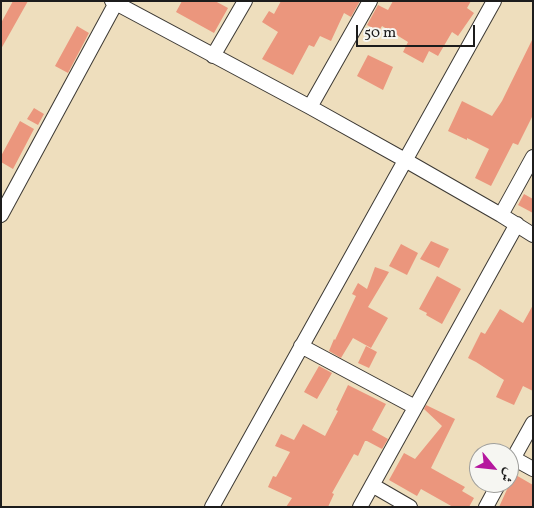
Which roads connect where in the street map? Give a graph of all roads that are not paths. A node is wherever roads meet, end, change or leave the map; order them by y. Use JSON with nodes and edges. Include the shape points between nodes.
{"nodes":[{"id":1,"x":245,"y":1,"type":"edge"},
{"id":2,"x":370,"y":1,"type":"edge"},
{"id":3,"x":494,"y":1,"type":"edge"},
{"id":4,"x":115,"y":2,"type":"edge"},
{"id":5,"x":213,"y":56,"type":"junction"},
{"id":6,"x":310,"y":108,"type":"junction"},
{"id":7,"x":533,"y":157,"type":"edge"},
{"id":8,"x":405,"y":160,"type":"junction"},
{"id":9,"x":1,"y":215,"type":"edge"},
{"id":10,"x":500,"y":215,"type":"junction"},
{"id":11,"x":517,"y":224,"type":"junction"},
{"id":12,"x":533,"y":235,"type":"edge"},
{"id":13,"x":301,"y":346,"type":"junction"},
{"id":14,"x":415,"y":407,"type":"junction"},
{"id":15,"x":533,"y":423,"type":"edge"},
{"id":16,"x":519,"y":448,"type":"edge"},
{"id":17,"x":519,"y":465,"type":"edge"},
{"id":18,"x":533,"y":469,"type":"edge"},
{"id":19,"x":372,"y":485,"type":"junction"},
{"id":20,"x":494,"y":493,"type":"edge"},
{"id":21,"x":212,"y":507,"type":"edge"},
{"id":22,"x":360,"y":507,"type":"edge"},
{"id":23,"x":410,"y":507,"type":"edge"},
{"id":24,"x":486,"y":507,"type":"edge"}],
"edges":[{"from":1,"to":5,"type":"street"},
{"from":2,"to":6,"type":"street"},
{"from":3,"to":8,"type":"street"},
{"from":4,"to":5,"type":"street"},
{"from":4,"to":9,"type":"street"},
{"from":5,"to":6,"type":"street"},
{"from":6,"to":8,"type":"street"},
{"from":7,"to":10,"type":"street"},
{"from":8,"to":10,"type":"street"},
{"from":8,"to":13,"type":"street"},
{"from":10,"to":11,"type":"street"},
{"from":11,"to":12,"type":"street"},
{"from":11,"to":14,"type":"street"},
{"from":13,"to":14,"type":"street"},
{"from":13,"to":21,"type":"street"},
{"from":14,"to":19,"type":"street"},
{"from":15,"to":16,"type":"street"},
{"from":17,"to":18,"type":"street"},
{"from":19,"to":22,"type":"street"},
{"from":19,"to":23,"type":"street"},
{"from":20,"to":24,"type":"street"}]}
